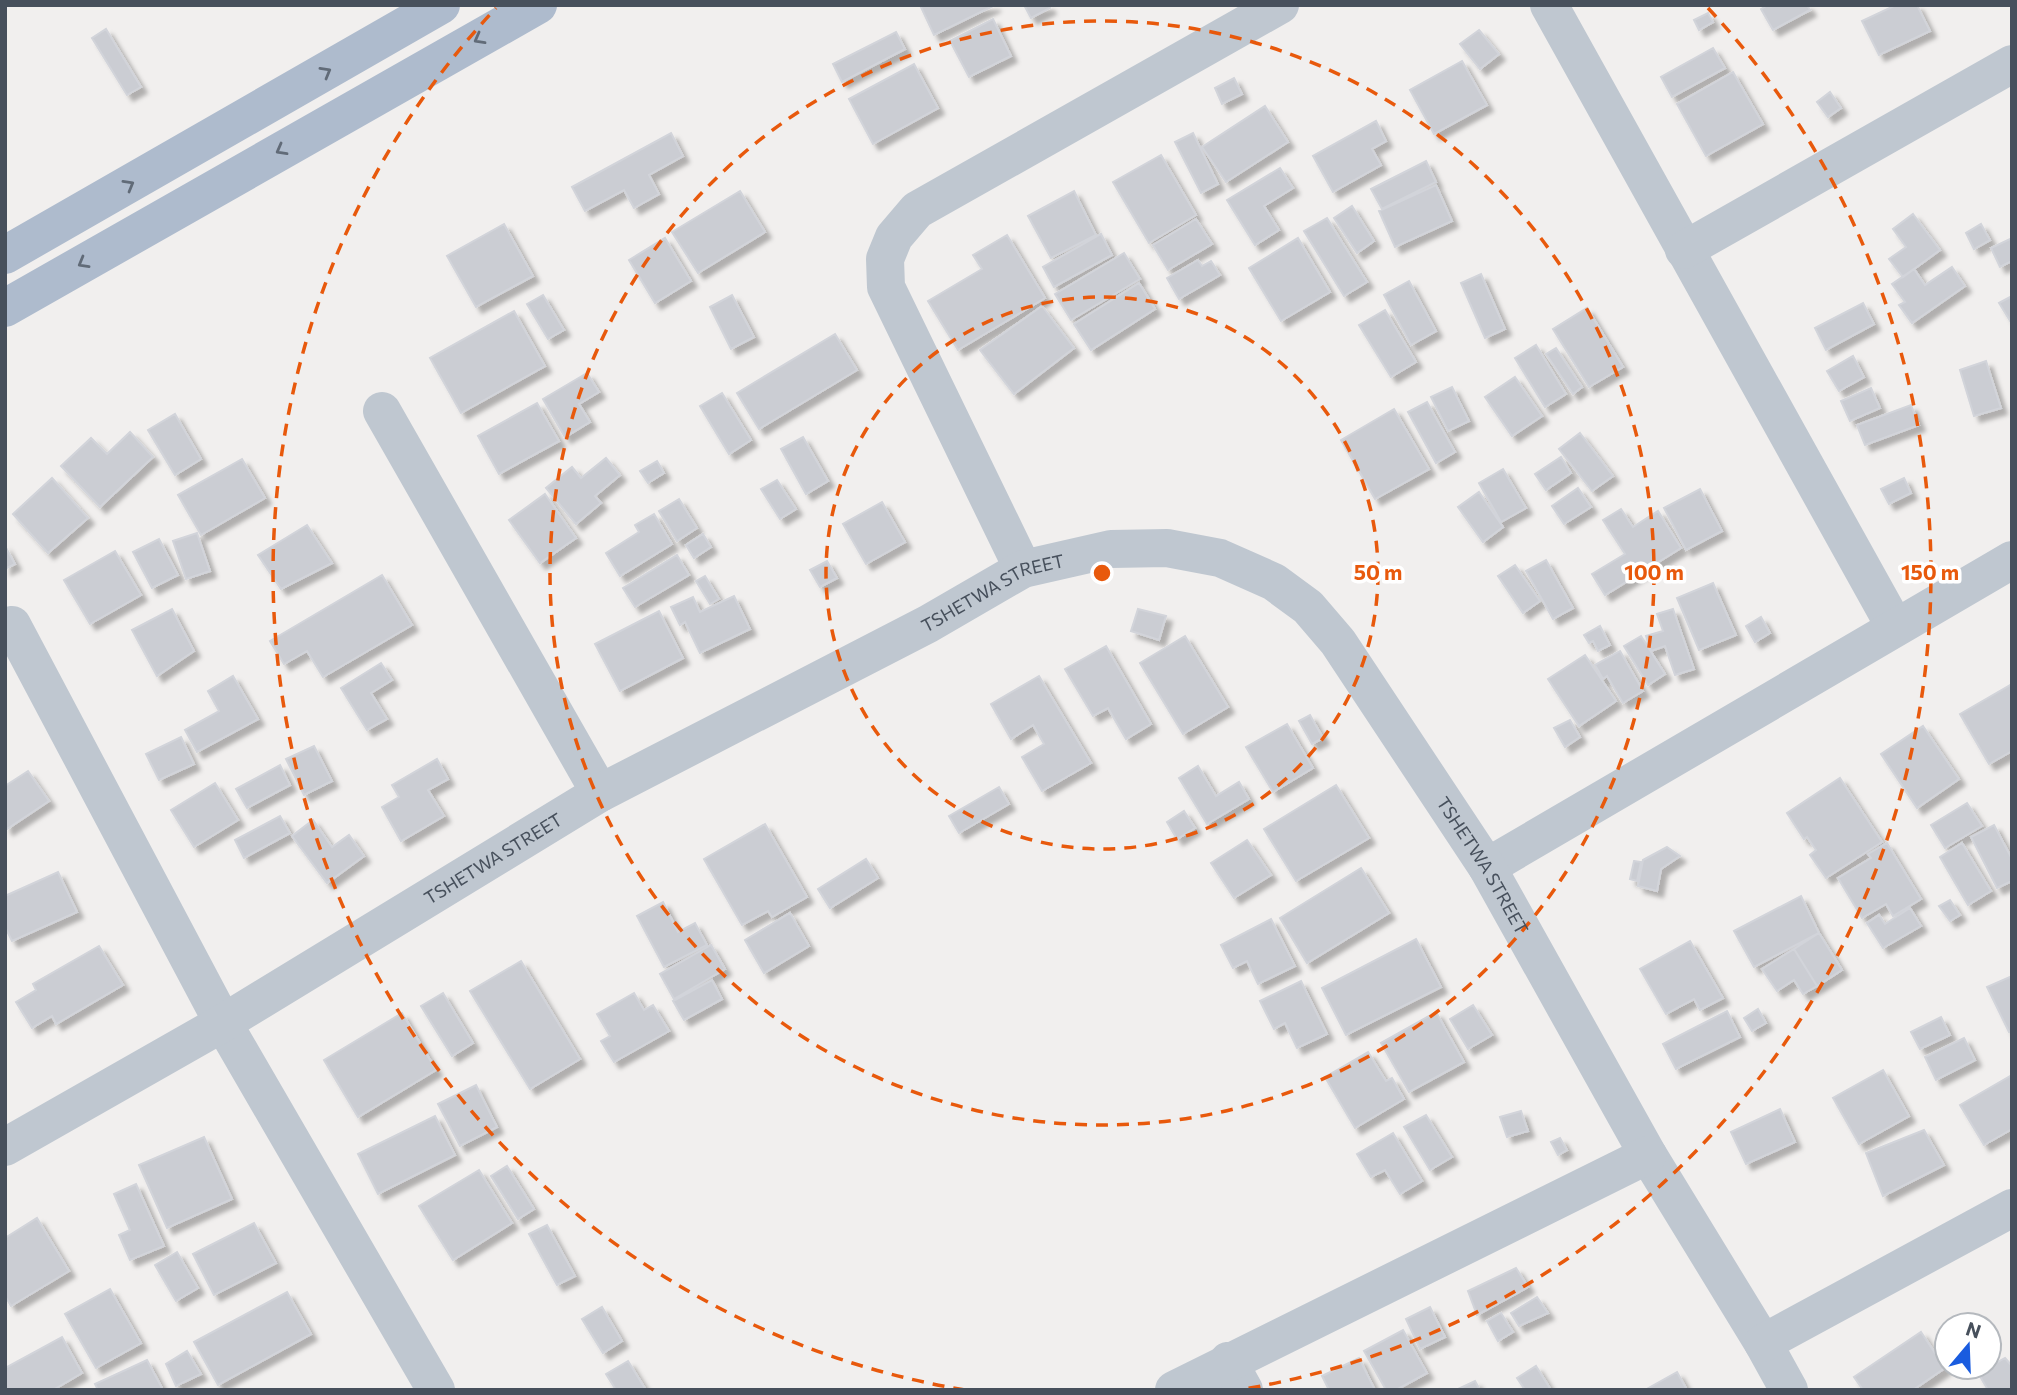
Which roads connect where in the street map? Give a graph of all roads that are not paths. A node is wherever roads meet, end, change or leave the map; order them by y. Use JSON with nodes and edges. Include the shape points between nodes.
{"nodes":[{"id":1,"x":440,"y":5,"type":"edge"},
{"id":2,"x":538,"y":5,"type":"edge"},
{"id":3,"x":1280,"y":5,"type":"edge"},
{"id":4,"x":1549,"y":5,"type":"edge"},
{"id":5,"x":2012,"y":64,"type":"edge"},
{"id":6,"x":1684,"y":250,"type":"junction"},
{"id":7,"x":5,"y":255,"type":"edge"},
{"id":8,"x":5,"y":308,"type":"edge"},
{"id":9,"x":382,"y":411,"type":"dead end"},
{"id":10,"x":2012,"y":560,"type":"edge"},
{"id":11,"x":1023,"y":569,"type":"junction"},
{"id":12,"x":12,"y":625,"type":"dead end"},
{"id":13,"x":1895,"y":627,"type":"junction"},
{"id":14,"x":600,"y":793,"type":"junction"},
{"id":15,"x":1487,"y":867,"type":"junction"},
{"id":16,"x":223,"y":1023,"type":"junction"},
{"id":17,"x":5,"y":1147,"type":"edge"},
{"id":18,"x":1648,"y":1155,"type":"junction"},
{"id":19,"x":2012,"y":1208,"type":"edge"},
{"id":20,"x":1763,"y":1343,"type":"junction"},
{"id":21,"x":1236,"y":1376,"type":"edge"},
{"id":22,"x":436,"y":1390,"type":"edge"},
{"id":23,"x":1174,"y":1390,"type":"edge"},
{"id":24,"x":1789,"y":1390,"type":"edge"}],
"edges":[{"from":7,"to":1,"type":"main road","one_way":true},
{"from":2,"to":8,"type":"main road","one_way":true},
{"from":3,"to":11,"type":"street","via":[[933,200],[917,210],[894,237],[885,259],[886,287]]},
{"from":4,"to":6,"type":"street"},
{"from":5,"to":6,"type":"street"},
{"from":6,"to":13,"type":"street"},
{"from":9,"to":14,"type":"street"},
{"from":10,"to":13,"type":"street"},
{"from":11,"to":14,"type":"street","name":"TSHETWA STREET","via":[[928,624]]},
{"from":11,"to":15,"type":"street","name":"TSHETWA STREET","via":[[1111,549],[1167,548],[1220,558],[1275,582],[1308,607],[1338,642]]},
{"from":12,"to":16,"type":"street"},
{"from":13,"to":15,"type":"street"},
{"from":14,"to":16,"type":"street","name":"TSHETWA STREET"},
{"from":15,"to":18,"type":"street","name":"TSHETWA STREET"},
{"from":16,"to":17,"type":"street","name":"TSHETWA STREET"},
{"from":16,"to":22,"type":"street"},
{"from":18,"to":20,"type":"street","name":"TSHETWA STREET"},
{"from":18,"to":21,"type":"street"},
{"from":19,"to":20,"type":"street"},
{"from":20,"to":24,"type":"street","name":"TSHETWA STREET"},
{"from":21,"to":23,"type":"street"}]}
